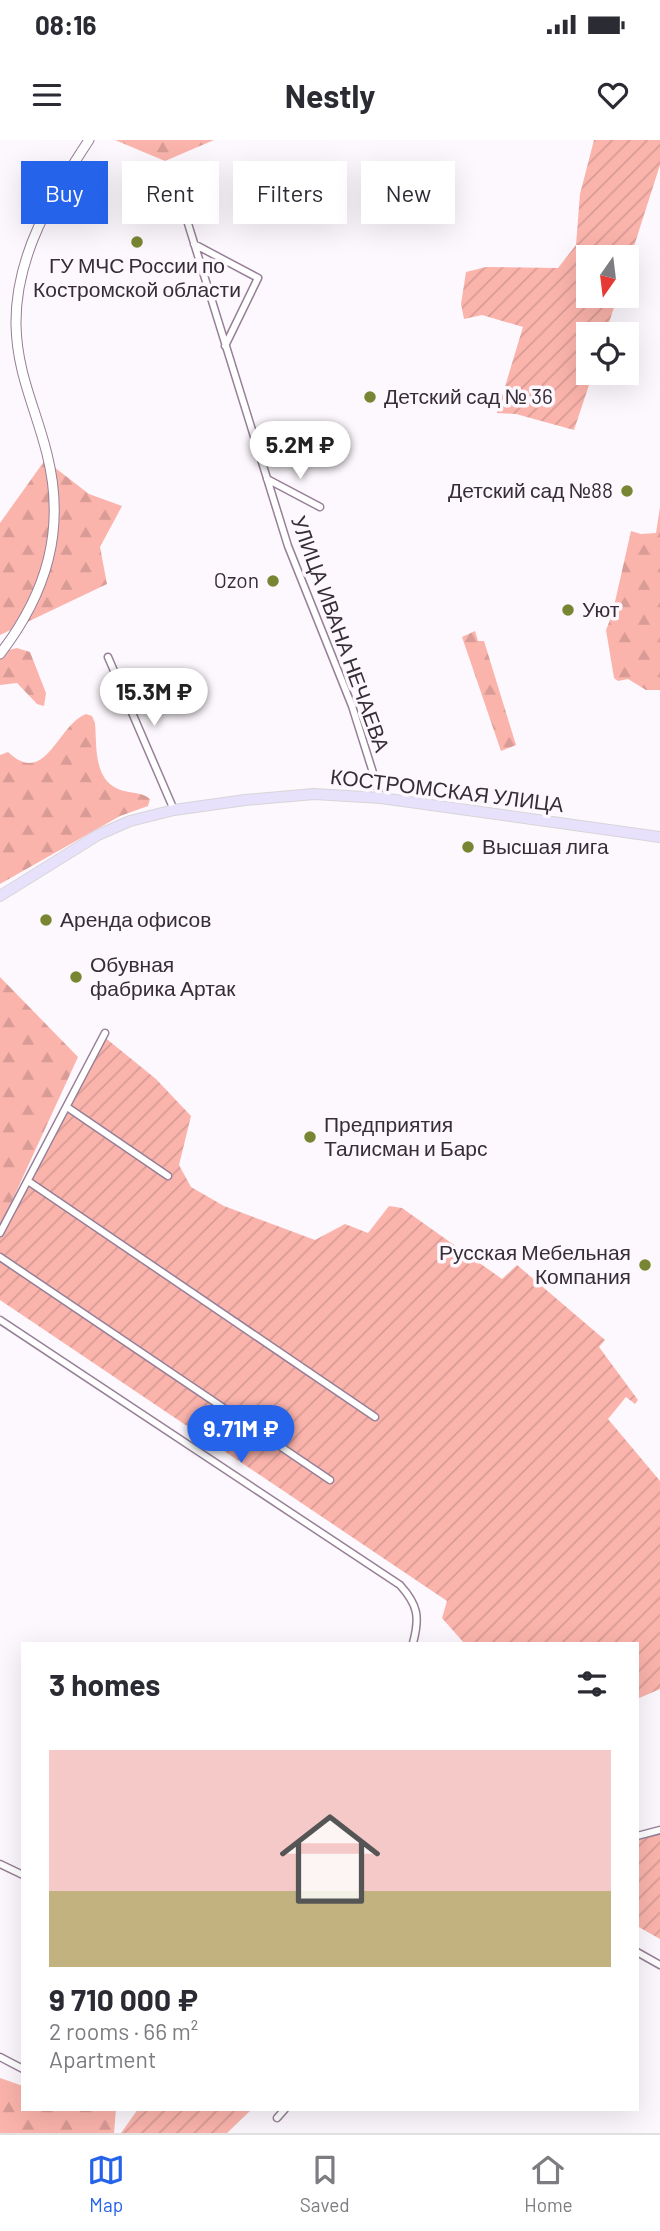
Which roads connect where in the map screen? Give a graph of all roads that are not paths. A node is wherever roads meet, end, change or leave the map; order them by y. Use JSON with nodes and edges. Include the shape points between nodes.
{"nodes":[{"id":1,"x":89,"y":140,"type":"edge"},
{"id":2,"x":188,"y":224,"type":"edge"},
{"id":3,"x":194,"y":244,"type":"junction"},
{"id":4,"x":225,"y":346,"type":"junction"},
{"id":5,"x":267,"y":479,"type":"junction"},
{"id":6,"x":320,"y":507,"type":"dead end"},
{"id":7,"x":0,"y":654,"type":"edge"},
{"id":8,"x":108,"y":657,"type":"dead end"},
{"id":9,"x":380,"y":798,"type":"junction"},
{"id":10,"x":174,"y":810,"type":"junction"},
{"id":11,"x":660,"y":837,"type":"edge"},
{"id":12,"x":0,"y":896,"type":"edge"},
{"id":13,"x":105,"y":1034,"type":"dead end"},
{"id":14,"x":67,"y":1107,"type":"junction"},
{"id":15,"x":168,"y":1176,"type":"dead end"},
{"id":16,"x":28,"y":1181,"type":"junction"},
{"id":17,"x":0,"y":1233,"type":"edge"},
{"id":18,"x":0,"y":1257,"type":"edge"},
{"id":19,"x":0,"y":1320,"type":"edge"},
{"id":20,"x":375,"y":1417,"type":"dead end"},
{"id":21,"x":330,"y":1480,"type":"dead end"},
{"id":22,"x":413,"y":1642,"type":"edge"},
{"id":23,"x":660,"y":1830,"type":"edge"},
{"id":24,"x":639,"y":1835,"type":"edge"},
{"id":25,"x":0,"y":1864,"type":"edge"},
{"id":26,"x":21,"y":1874,"type":"edge"},
{"id":27,"x":639,"y":1953,"type":"edge"},
{"id":28,"x":660,"y":1965,"type":"edge"},
{"id":29,"x":0,"y":2057,"type":"edge"},
{"id":30,"x":21,"y":2068,"type":"edge"},
{"id":31,"x":283,"y":2111,"type":"edge"},
{"id":32,"x":277,"y":2118,"type":"dead end"}],
"edges":[{"from":1,"to":7,"type":"main road","via":[[44,211],[19,284],[16,326],[22,381],[47,453],[55,497],[52,549],[38,594]]},
{"from":2,"to":3,"type":"street","name":"УЛИЦА ИВАНА НЕЧАЕВА"},
{"from":3,"to":4,"type":"street","name":"УЛИЦА ИВАНА НЕЧАЕВА"},
{"from":3,"to":4,"type":"street","via":[[258,278]]},
{"from":4,"to":5,"type":"street","name":"УЛИЦА ИВАНА НЕЧАЕВА"},
{"from":5,"to":6,"type":"street"},
{"from":5,"to":9,"type":"street","name":"УЛИЦА ИВАНА НЕЧАЕВА","via":[[304,590],[352,706]]},
{"from":8,"to":10,"type":"street"},
{"from":9,"to":10,"type":"main road","name":"КОСТРОМСКАЯ УЛИЦА","via":[[314,794]]},
{"from":9,"to":11,"type":"main road","name":"КОСТРОМСКАЯ УЛИЦА"},
{"from":10,"to":12,"type":"main road","name":"КОСТРОМСКАЯ УЛИЦА","via":[[98,835]]},
{"from":13,"to":14,"type":"street"},
{"from":14,"to":15,"type":"street"},
{"from":14,"to":16,"type":"street"},
{"from":16,"to":17,"type":"street"},
{"from":16,"to":20,"type":"street"},
{"from":18,"to":21,"type":"street"},
{"from":19,"to":22,"type":"street","via":[[400,1585],[419,1612]]},
{"from":23,"to":24,"type":"street"},
{"from":25,"to":26,"type":"street"},
{"from":27,"to":28,"type":"street"},
{"from":29,"to":30,"type":"street"},
{"from":31,"to":32,"type":"street"}]}
